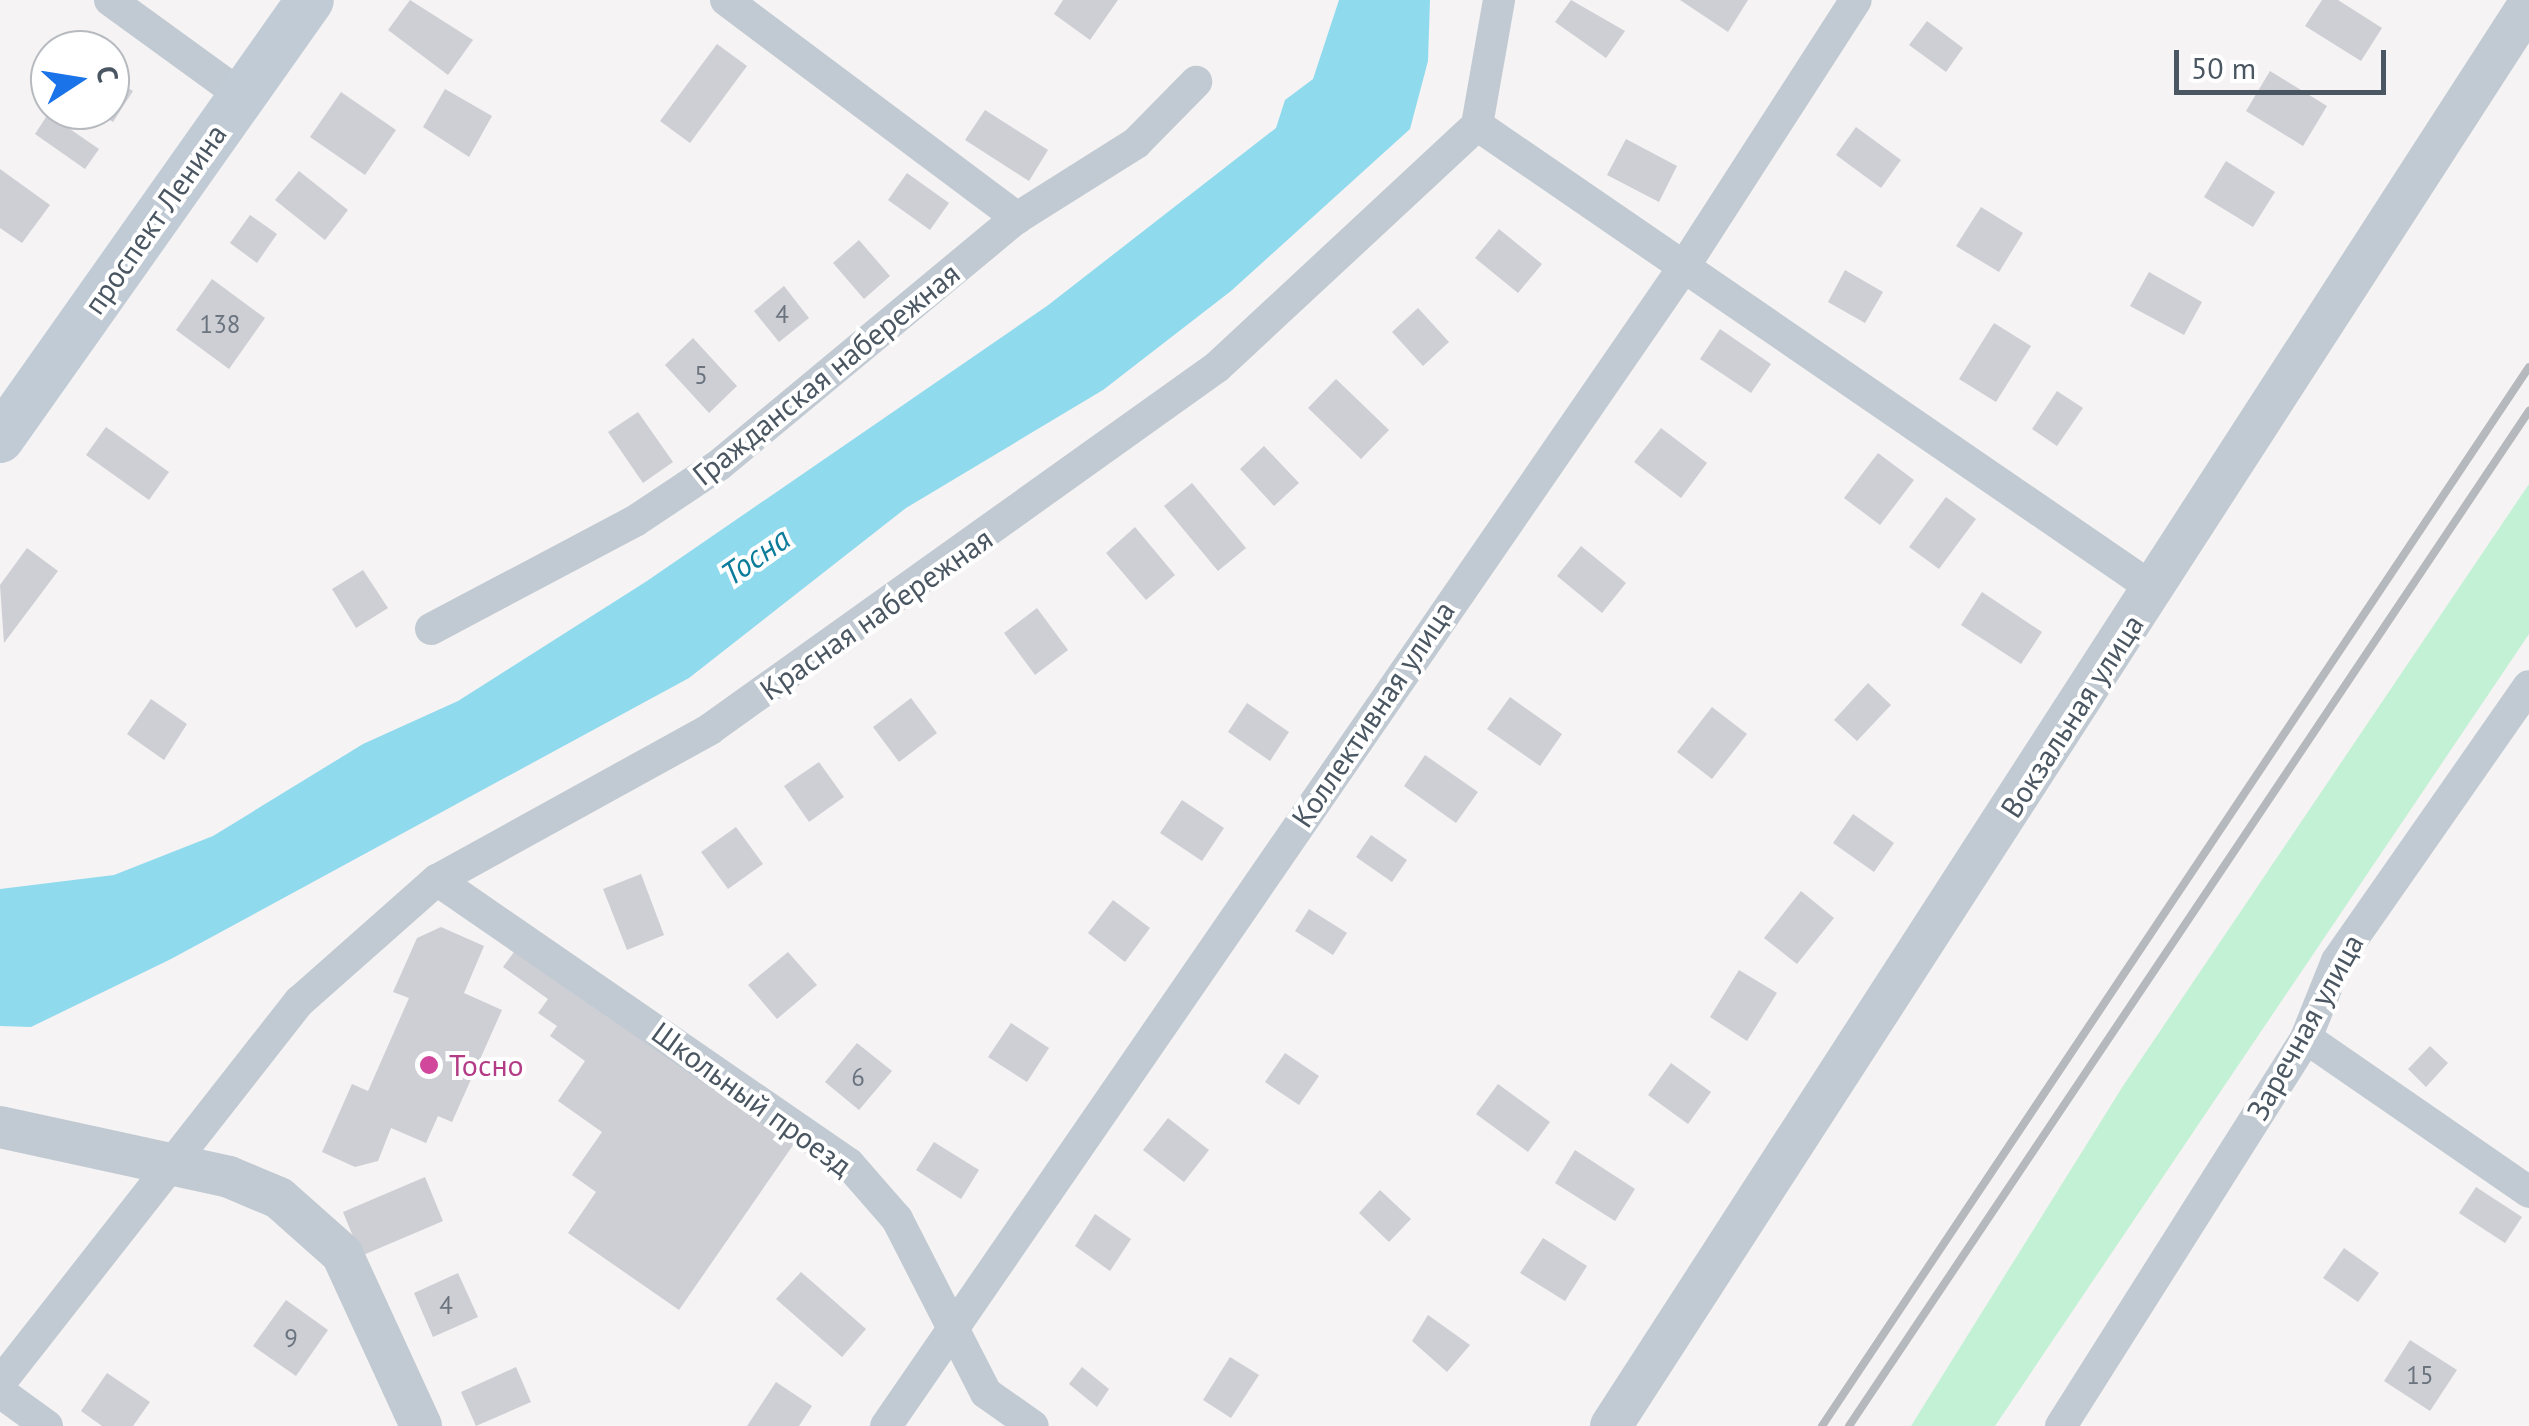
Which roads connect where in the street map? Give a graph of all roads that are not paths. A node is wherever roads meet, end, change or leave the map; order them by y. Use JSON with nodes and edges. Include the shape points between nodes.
{"nodes":[{"id":1,"x":110,"y":0,"type":"edge"},
{"id":2,"x":274,"y":0,"type":"edge"},
{"id":3,"x":310,"y":0,"type":"edge"},
{"id":4,"x":726,"y":0,"type":"edge"},
{"id":5,"x":1499,"y":0,"type":"edge"},
{"id":6,"x":1856,"y":0,"type":"edge"},
{"id":7,"x":2529,"y":4,"type":"edge"},
{"id":8,"x":1196,"y":82,"type":"dead end"},
{"id":9,"x":230,"y":88,"type":"junction"},
{"id":10,"x":1477,"y":124,"type":"junction"},
{"id":11,"x":1016,"y":218,"type":"junction"},
{"id":12,"x":1685,"y":265,"type":"junction"},
{"id":13,"x":0,"y":385,"type":"edge"},
{"id":14,"x":1,"y":435,"type":"edge"},
{"id":15,"x":2154,"y":589,"type":"junction"},
{"id":16,"x":431,"y":629,"type":"dead end"},
{"id":17,"x":2529,"y":686,"type":"edge"},
{"id":18,"x":437,"y":880,"type":"junction"},
{"id":19,"x":2306,"y":1038,"type":"junction"},
{"id":20,"x":0,"y":1128,"type":"edge"},
{"id":21,"x":172,"y":1163,"type":"junction"},
{"id":22,"x":2529,"y":1192,"type":"edge"},
{"id":23,"x":953,"y":1328,"type":"junction"},
{"id":24,"x":0,"y":1383,"type":"edge"},
{"id":25,"x":0,"y":1392,"type":"edge"},
{"id":26,"x":47,"y":1426,"type":"edge"},
{"id":27,"x":421,"y":1426,"type":"edge"},
{"id":28,"x":886,"y":1426,"type":"edge"},
{"id":29,"x":1033,"y":1426,"type":"edge"},
{"id":30,"x":1611,"y":1426,"type":"edge"},
{"id":31,"x":2061,"y":1426,"type":"edge"}],
"edges":[{"from":1,"to":9,"type":"street"},
{"from":2,"to":9,"type":"main road","name":"проспект Ленина"},
{"from":3,"to":9,"type":"main road","name":"проспект Ленина"},
{"from":4,"to":11,"type":"street"},
{"from":5,"to":10,"type":"street"},
{"from":6,"to":12,"type":"street","name":"Коллективная улица"},
{"from":7,"to":15,"type":"street","name":"Вокзальная улица"},
{"from":8,"to":11,"type":"street","name":"Гражданская набережная","via":[[1136,143]]},
{"from":9,"to":13,"type":"main road","name":"проспект Ленина"},
{"from":9,"to":14,"type":"main road","name":"проспект Ленина"},
{"from":10,"to":12,"type":"street"},
{"from":10,"to":18,"type":"street","name":"Красная набережная","via":[[1217,367],[960,556],[710,729]]},
{"from":11,"to":16,"type":"street","name":"Гражданская набережная","via":[[720,465],[635,522]]},
{"from":12,"to":15,"type":"street"},
{"from":12,"to":23,"type":"street","name":"Коллективная улица"},
{"from":15,"to":30,"type":"street","name":"Вокзальная улица"},
{"from":17,"to":19,"type":"street","name":"Заречная улица","via":[[2337,961]]},
{"from":18,"to":21,"type":"street","name":"Красная набережная","via":[[300,1001]]},
{"from":18,"to":23,"type":"street","name":"Школьный проезд","via":[[849,1164],[897,1219]]},
{"from":19,"to":22,"type":"street"},
{"from":19,"to":31,"type":"street","name":"Заречная улица"},
{"from":20,"to":21,"type":"street"},
{"from":21,"to":24,"type":"street","name":"Красная набережная"},
{"from":21,"to":27,"type":"street","via":[[279,1198],[314,1223],[371,1303]]},
{"from":23,"to":28,"type":"street","name":"Коллективная улица"},
{"from":23,"to":29,"type":"street","name":"Школьный проезд","via":[[986,1393]]},
{"from":25,"to":26,"type":"street"}]}
